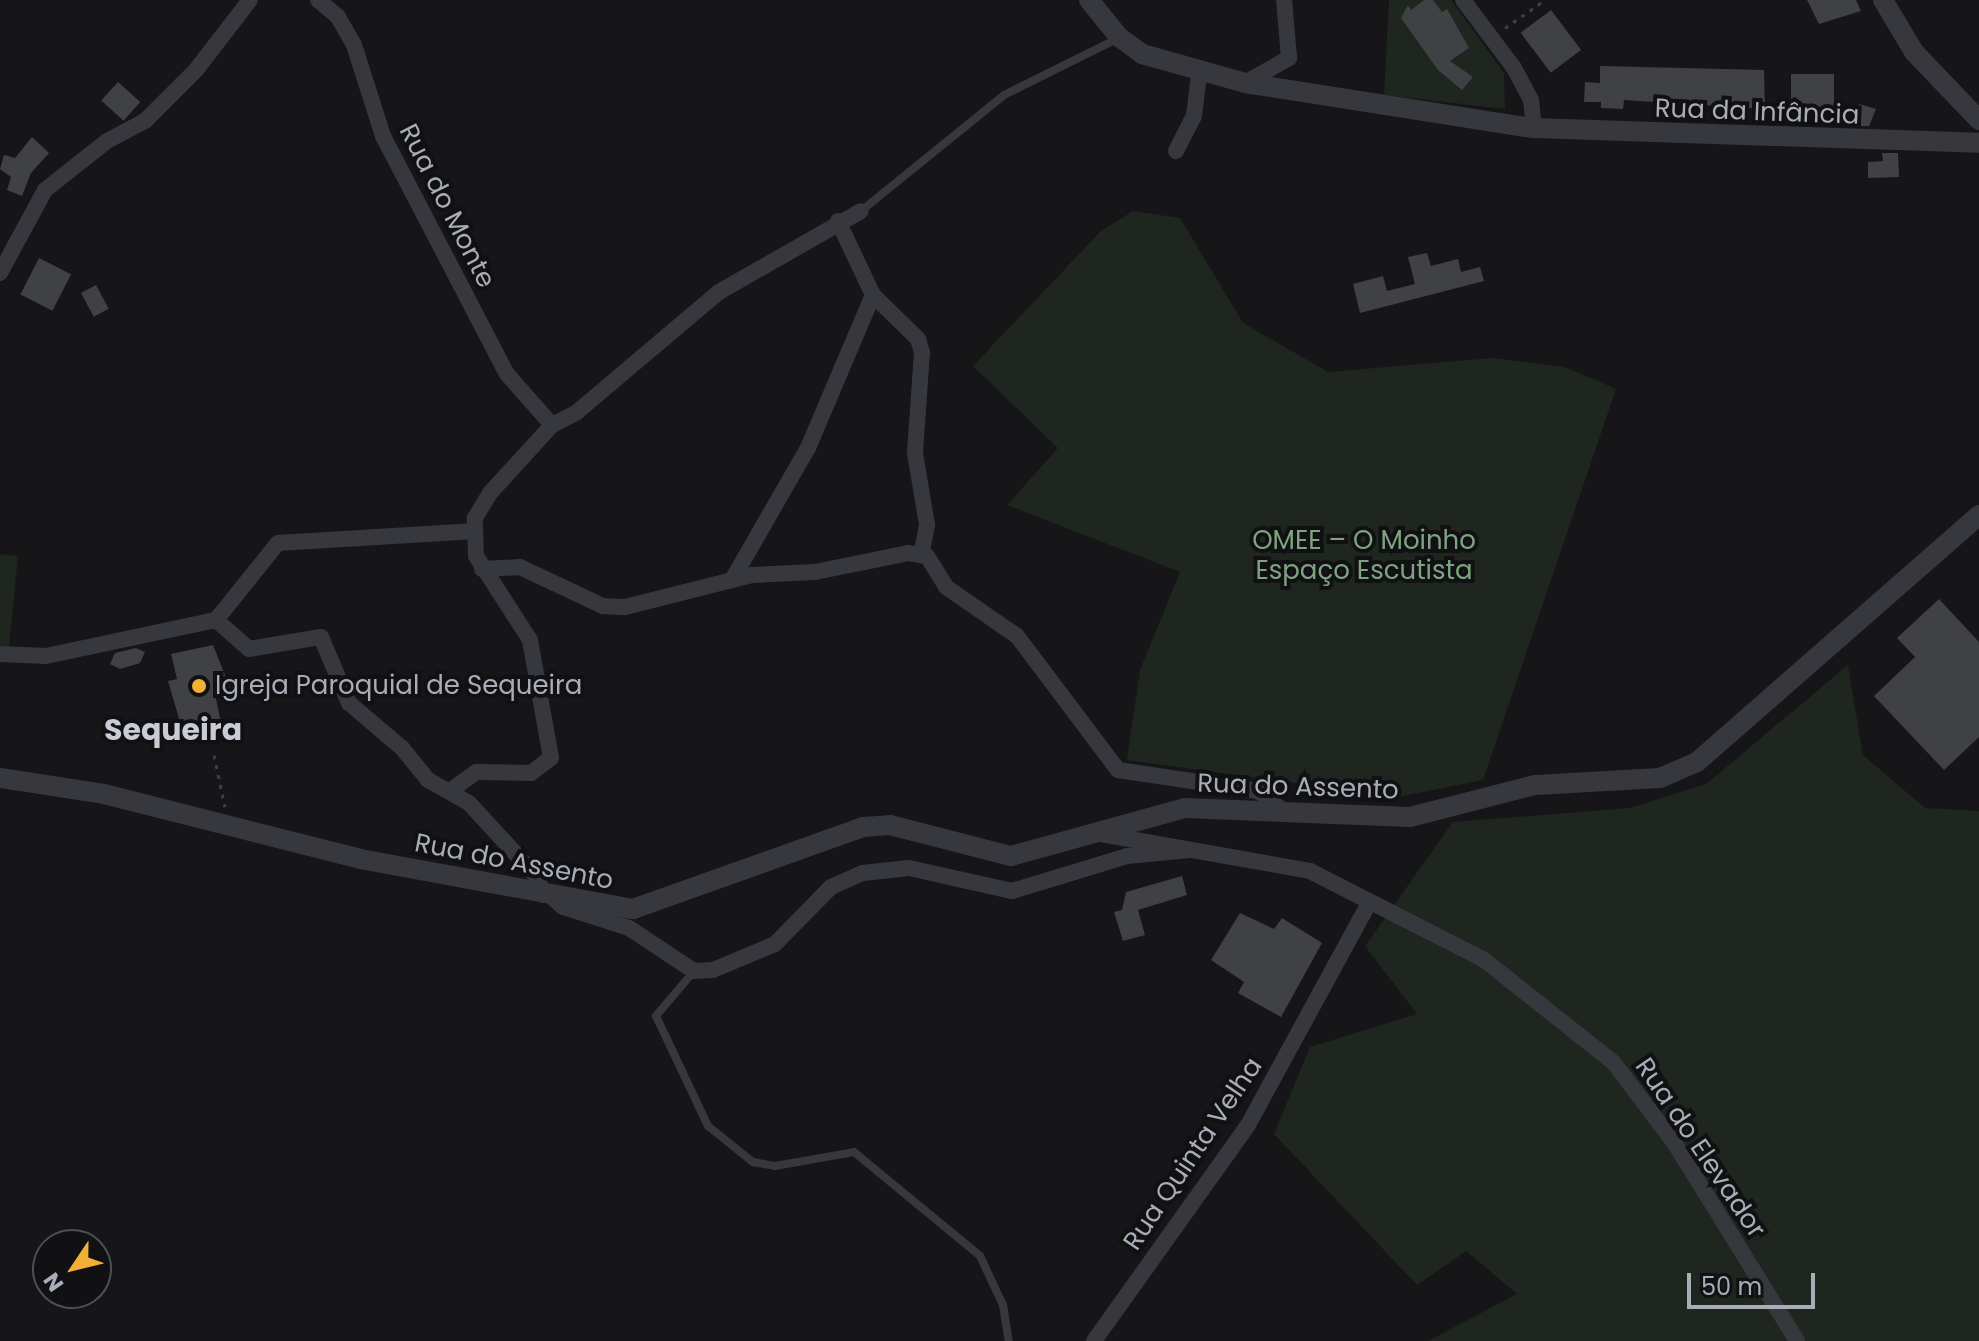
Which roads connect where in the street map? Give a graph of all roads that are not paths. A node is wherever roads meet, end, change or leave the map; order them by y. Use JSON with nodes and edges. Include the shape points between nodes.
{"nodes":[{"id":1,"x":250,"y":0,"type":"edge"},
{"id":2,"x":318,"y":0,"type":"edge"},
{"id":3,"x":1089,"y":0,"type":"edge"},
{"id":4,"x":1284,"y":0,"type":"edge"},
{"id":5,"x":1463,"y":0,"type":"edge"},
{"id":6,"x":1883,"y":0,"type":"edge"},
{"id":7,"x":1119,"y":37,"type":"junction"},
{"id":8,"x":1199,"y":74,"type":"junction"},
{"id":9,"x":1245,"y":83,"type":"junction"},
{"id":10,"x":1979,"y":120,"type":"edge"},
{"id":11,"x":1534,"y":128,"type":"junction"},
{"id":12,"x":1979,"y":143,"type":"edge"},
{"id":13,"x":1176,"y":151,"type":"dead end"},
{"id":14,"x":861,"y":211,"type":"joint"},
{"id":15,"x":838,"y":221,"type":"junction"},
{"id":16,"x":0,"y":273,"type":"edge"},
{"id":17,"x":873,"y":295,"type":"junction"},
{"id":18,"x":552,"y":425,"type":"junction"},
{"id":19,"x":1979,"y":515,"type":"edge"},
{"id":20,"x":472,"y":531,"type":"junction"},
{"id":21,"x":921,"y":555,"type":"junction"},
{"id":22,"x":482,"y":569,"type":"junction"},
{"id":23,"x":732,"y":580,"type":"junction"},
{"id":24,"x":216,"y":620,"type":"junction"},
{"id":25,"x":0,"y":654,"type":"edge"},
{"id":26,"x":0,"y":766,"type":"edge"},
{"id":27,"x":0,"y":778,"type":"edge"},
{"id":28,"x":28,"y":779,"type":"junction"},
{"id":29,"x":450,"y":791,"type":"junction"},
{"id":30,"x":1285,"y":812,"type":"junction"},
{"id":31,"x":1100,"y":834,"type":"junction"},
{"id":32,"x":1191,"y":850,"type":"junction"},
{"id":33,"x":547,"y":896,"type":"junction"},
{"id":34,"x":1369,"y":903,"type":"junction"},
{"id":35,"x":694,"y":971,"type":"junction"},
{"id":36,"x":1009,"y":1341,"type":"edge"},
{"id":37,"x":1094,"y":1341,"type":"edge"},
{"id":38,"x":1797,"y":1341,"type":"edge"}],
"edges":[{"from":1,"to":16,"type":"street","via":[[196,70],[145,121],[107,141],[45,190]]},
{"from":2,"to":18,"type":"street","name":"Rua do Monte","via":[[338,17],[354,45],[383,136],[500,360]]},
{"from":3,"to":7,"type":"street","name":"Rua da Infância"},
{"from":4,"to":9,"type":"street","via":[[1289,58]]},
{"from":5,"to":11,"type":"street","via":[[1531,100]]},
{"from":6,"to":10,"type":"street","via":[[1914,52]]},
{"from":7,"to":8,"type":"street","name":"Rua da Infância","via":[[1142,54]]},
{"from":7,"to":14,"type":"lane","via":[[1004,95]]},
{"from":8,"to":9,"type":"street","name":"Rua da Infância"},
{"from":8,"to":13,"type":"street","via":[[1191,124]]},
{"from":9,"to":11,"type":"street","name":"Rua da Infância"},
{"from":11,"to":12,"type":"street","name":"Rua da Infância"},
{"from":14,"to":15,"type":"street"},
{"from":15,"to":17,"type":"street"},
{"from":15,"to":18,"type":"street","via":[[719,292],[577,412]]},
{"from":17,"to":21,"type":"street","via":[[918,339],[922,352],[915,453],[927,525]]},
{"from":17,"to":23,"type":"street","via":[[808,448]]},
{"from":18,"to":20,"type":"street","via":[[490,493]]},
{"from":19,"to":30,"type":"street","name":"Rua do Assento","via":[[1729,736],[1697,762],[1660,778],[1535,785],[1410,817]]},
{"from":20,"to":22,"type":"street"},
{"from":20,"to":24,"type":"street","via":[[278,543]]},
{"from":21,"to":23,"type":"street"},
{"from":21,"to":30,"type":"street","via":[[946,587],[1017,636],[1118,770],[1258,791]]},
{"from":22,"to":23,"type":"street","via":[[520,567],[603,606],[625,607]]},
{"from":22,"to":29,"type":"street","via":[[530,640],[551,758],[531,773],[476,772]]},
{"from":24,"to":25,"type":"street","via":[[46,656]]},
{"from":24,"to":29,"type":"street","via":[[249,649],[321,637],[349,703],[402,748],[428,780]]},
{"from":26,"to":28,"type":"street"},
{"from":27,"to":28,"type":"street","name":"Rua do Assento"},
{"from":28,"to":33,"type":"street","name":"Rua do Assento"},
{"from":29,"to":33,"type":"street","via":[[469,803],[539,879]]},
{"from":30,"to":31,"type":"street","name":"Rua do Assento","via":[[1185,808]]},
{"from":31,"to":32,"type":"street","name":"Rua do Elevador"},
{"from":31,"to":33,"type":"street","name":"Rua do Assento","via":[[1011,856],[890,825],[863,827],[633,909]]},
{"from":32,"to":34,"type":"street","name":"Rua do Elevador","via":[[1310,871]]},
{"from":32,"to":35,"type":"street","via":[[1127,856],[1012,891],[909,868],[863,873],[831,887],[775,944],[713,970]]},
{"from":33,"to":35,"type":"street","via":[[563,907],[629,928]]},
{"from":34,"to":37,"type":"street","name":"Rua Quinta Velha","via":[[1248,1125]]},
{"from":34,"to":38,"type":"street","name":"Rua do Elevador","via":[[1483,959],[1614,1063],[1675,1144]]},
{"from":35,"to":36,"type":"lane","via":[[656,1016],[708,1126],[753,1162],[775,1166],[854,1152],[980,1256],[1003,1305]]}]}
